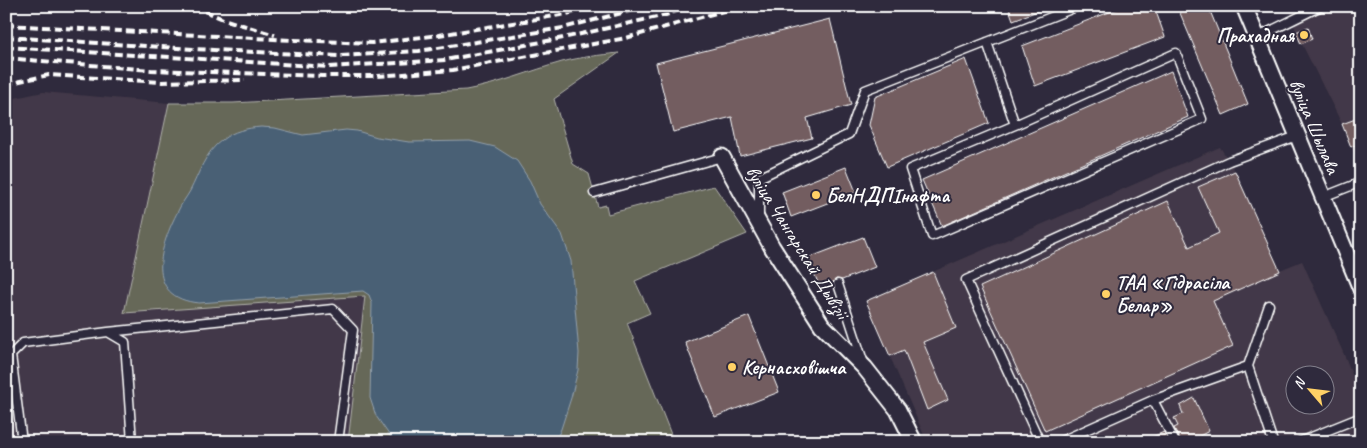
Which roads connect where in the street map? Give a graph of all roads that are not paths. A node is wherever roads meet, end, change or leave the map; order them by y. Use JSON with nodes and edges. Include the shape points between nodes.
{"nodes":[{"id":1,"x":1079,"y":6,"type":"edge"},
{"id":2,"x":1244,"y":6,"type":"edge"},
{"id":3,"x":1321,"y":6,"type":"edge"},
{"id":4,"x":1256,"y":38,"type":"junction"},
{"id":5,"x":987,"y":42,"type":"junction"},
{"id":6,"x":1015,"y":125,"type":"junction"},
{"id":7,"x":1297,"y":136,"type":"junction"},
{"id":8,"x":722,"y":157,"type":"joint"},
{"id":9,"x":1361,"y":182,"type":"edge"},
{"id":10,"x":594,"y":193,"type":"dead end"},
{"id":11,"x":1322,"y":197,"type":"junction"},
{"id":12,"x":759,"y":222,"type":"junction"},
{"id":13,"x":838,"y":284,"type":"dead end"},
{"id":14,"x":1361,"y":289,"type":"edge"},
{"id":15,"x":1269,"y":305,"type":"dead end"},
{"id":16,"x":108,"y":332,"type":"junction"},
{"id":17,"x":1248,"y":366,"type":"junction"},
{"id":18,"x":864,"y":368,"type":"junction"},
{"id":19,"x":1153,"y":400,"type":"junction"},
{"id":20,"x":1361,"y":417,"type":"edge"},
{"id":21,"x":22,"y":442,"type":"edge"},
{"id":22,"x":132,"y":442,"type":"edge"},
{"id":23,"x":338,"y":442,"type":"edge"},
{"id":24,"x":914,"y":442,"type":"edge"},
{"id":25,"x":1040,"y":442,"type":"edge"},
{"id":26,"x":1059,"y":442,"type":"edge"},
{"id":27,"x":1175,"y":442,"type":"edge"},
{"id":28,"x":1273,"y":442,"type":"edge"},
{"id":29,"x":1299,"y":442,"type":"edge"}],
"edges":[{"from":1,"to":5,"type":"lane"},
{"from":2,"to":4,"type":"street","name":"вуліца Шылава"},
{"from":3,"to":4,"type":"lane"},
{"from":4,"to":7,"type":"street","name":"вуліца Шылава"},
{"from":5,"to":6,"type":"lane"},
{"from":5,"to":12,"type":"lane","via":[[864,90],[849,134],[758,178]]},
{"from":6,"to":6,"type":"lane","via":[[1176,53],[1202,119],[932,236],[910,169]]},
{"from":7,"to":11,"type":"street","name":"вуліца Шылава"},
{"from":7,"to":25,"type":"lane","via":[[1228,161],[966,280]]},
{"from":8,"to":10,"type":"lane"},
{"from":8,"to":12,"type":"street","name":"вуліца Чангарскай Дывізіі"},
{"from":9,"to":11,"type":"lane"},
{"from":11,"to":14,"type":"street","name":"вуліца Шылава"},
{"from":12,"to":18,"type":"street","name":"вуліца Чангарскай Дывізіі","via":[[822,325]]},
{"from":13,"to":18,"type":"lane"},
{"from":15,"to":17,"type":"lane"},
{"from":16,"to":21,"type":"lane","via":[[23,342],[11,355]]},
{"from":16,"to":22,"type":"lane","via":[[125,342]]},
{"from":16,"to":23,"type":"lane","via":[[333,309],[353,330]]},
{"from":17,"to":19,"type":"lane"},
{"from":17,"to":28,"type":"lane"},
{"from":18,"to":24,"type":"street","name":"вуліца Чангарскай Дывізіі","via":[[898,410]]},
{"from":19,"to":26,"type":"lane"},
{"from":19,"to":27,"type":"lane"},
{"from":20,"to":29,"type":"lane"}]}
